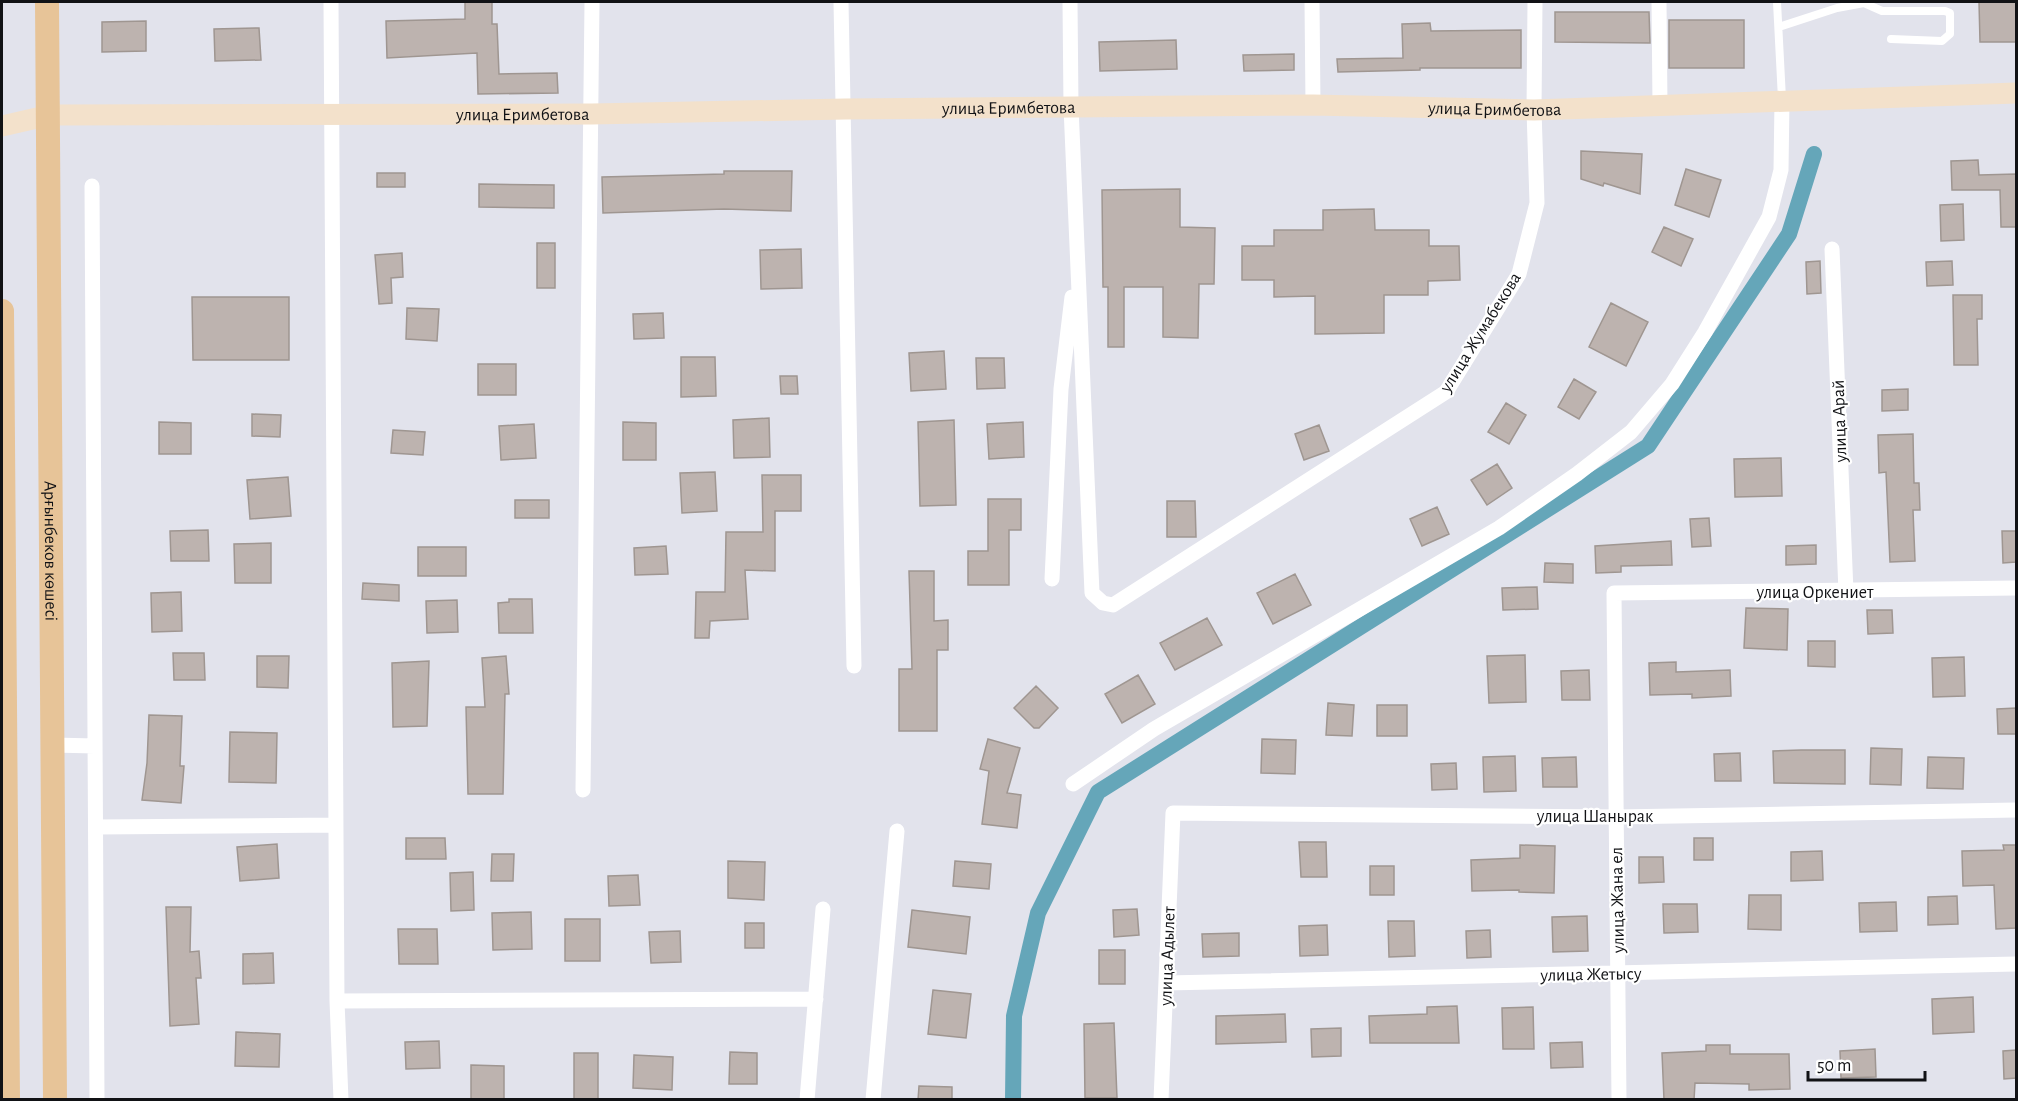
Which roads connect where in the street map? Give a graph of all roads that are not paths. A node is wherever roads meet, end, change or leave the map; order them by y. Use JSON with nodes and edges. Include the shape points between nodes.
{"nodes":[{"id":1,"x":47,"y":2,"type":"edge"},
{"id":2,"x":331,"y":2,"type":"edge"},
{"id":3,"x":592,"y":2,"type":"edge"},
{"id":4,"x":841,"y":2,"type":"edge"},
{"id":5,"x":1070,"y":2,"type":"edge"},
{"id":6,"x":1312,"y":2,"type":"edge"},
{"id":7,"x":1535,"y":2,"type":"edge"},
{"id":8,"x":1659,"y":2,"type":"edge"},
{"id":9,"x":1778,"y":2,"type":"edge"},
{"id":10,"x":1779,"y":27,"type":"junction"},
{"id":11,"x":1891,"y":39,"type":"dead end"},
{"id":12,"x":2016,"y":93,"type":"edge"},
{"id":13,"x":1782,"y":101,"type":"junction"},
{"id":14,"x":1313,"y":105,"type":"junction"},
{"id":15,"x":1660,"y":106,"type":"junction"},
{"id":16,"x":1071,"y":107,"type":"junction"},
{"id":17,"x":845,"y":109,"type":"junction"},
{"id":18,"x":1534,"y":110,"type":"junction"},
{"id":19,"x":332,"y":113,"type":"junction"},
{"id":20,"x":592,"y":114,"type":"junction"},
{"id":21,"x":50,"y":115,"type":"junction"},
{"id":22,"x":2,"y":126,"type":"edge"},
{"id":23,"x":92,"y":186,"type":"dead end"},
{"id":24,"x":1832,"y":249,"type":"dead end"},
{"id":25,"x":1077,"y":252,"type":"junction"},
{"id":26,"x":2,"y":311,"type":"edge"},
{"id":27,"x":3,"y":408,"type":"edge"},
{"id":28,"x":3,"y":573,"type":"edge"},
{"id":29,"x":1053,"y":579,"type":"dead end"},
{"id":30,"x":2016,"y":588,"type":"edge"},
{"id":31,"x":1846,"y":592,"type":"junction"},
{"id":32,"x":1614,"y":593,"type":"joint"},
{"id":33,"x":854,"y":666,"type":"dead end"},
{"id":34,"x":53,"y":745,"type":"junction"},
{"id":35,"x":95,"y":746,"type":"junction"},
{"id":36,"x":1073,"y":784,"type":"dead end"},
{"id":37,"x":583,"y":790,"type":"dead end"},
{"id":38,"x":2016,"y":810,"type":"edge"},
{"id":39,"x":1173,"y":813,"type":"joint"},
{"id":40,"x":1616,"y":817,"type":"junction"},
{"id":41,"x":336,"y":825,"type":"junction"},
{"id":42,"x":96,"y":826,"type":"junction"},
{"id":43,"x":897,"y":831,"type":"dead end"},
{"id":44,"x":824,"y":909,"type":"dead end"},
{"id":45,"x":2016,"y":964,"type":"edge"},
{"id":46,"x":1618,"y":974,"type":"junction"},
{"id":47,"x":1166,"y":983,"type":"junction"},
{"id":48,"x":816,"y":999,"type":"junction"},
{"id":49,"x":337,"y":1001,"type":"junction"},
{"id":50,"x":8,"y":1100,"type":"edge"},
{"id":51,"x":55,"y":1100,"type":"edge"},
{"id":52,"x":97,"y":1100,"type":"edge"},
{"id":53,"x":341,"y":1100,"type":"edge"},
{"id":54,"x":807,"y":1100,"type":"edge"},
{"id":55,"x":873,"y":1100,"type":"edge"},
{"id":56,"x":1161,"y":1100,"type":"edge"},
{"id":57,"x":1619,"y":1100,"type":"edge"}],
"edges":[{"from":1,"to":21,"type":"main road","name":"Арғынбеков көшесі"},
{"from":2,"to":19,"type":"street"},
{"from":3,"to":20,"type":"street"},
{"from":4,"to":17,"type":"street"},
{"from":5,"to":16,"type":"street"},
{"from":6,"to":14,"type":"street"},
{"from":7,"to":18,"type":"street","name":"улица Жумабекова"},
{"from":8,"to":15,"type":"street"},
{"from":9,"to":10,"type":"lane"},
{"from":10,"to":11,"type":"lane","via":[[1864,3],[1882,11],[1950,14],[1950,34],[1942,41]]},
{"from":10,"to":13,"type":"lane"},
{"from":12,"to":13,"type":"main road","name":"улица Еримбетова"},
{"from":13,"to":15,"type":"main road","name":"улица Еримбетова"},
{"from":13,"to":36,"type":"street","via":[[1781,170],[1768,217],[1672,384],[1631,432],[1499,528],[1154,729]]},
{"from":14,"to":16,"type":"main road","name":"улица Еримбетова"},
{"from":14,"to":18,"type":"main road","name":"улица Еримбетова"},
{"from":15,"to":18,"type":"main road","name":"улица Еримбетова"},
{"from":16,"to":17,"type":"main road","name":"улица Еримбетова"},
{"from":16,"to":25,"type":"street"},
{"from":17,"to":20,"type":"main road","name":"улица Еримбетова"},
{"from":17,"to":33,"type":"street"},
{"from":18,"to":25,"type":"street","name":"улица Жумабекова","via":[[1537,203],[1520,274],[1446,392],[1113,604],[1103,603],[1092,593]]},
{"from":19,"to":20,"type":"main road","name":"улица Еримбетова"},
{"from":19,"to":21,"type":"main road","name":"улица Еримбетова"},
{"from":19,"to":41,"type":"street"},
{"from":20,"to":37,"type":"street"},
{"from":21,"to":22,"type":"main road","name":"улица Еримбетова"},
{"from":21,"to":34,"type":"main road","name":"Арғынбеков көшесі"},
{"from":23,"to":35,"type":"street"},
{"from":24,"to":31,"type":"street","name":"улица Арай"},
{"from":25,"to":29,"type":"street","via":[[1061,389]]},
{"from":26,"to":27,"type":"main road"},
{"from":27,"to":28,"type":"main road"},
{"from":28,"to":50,"type":"main road"},
{"from":30,"to":31,"type":"street","name":"улица Оркениет"},
{"from":31,"to":32,"type":"street","name":"улица Оркениет"},
{"from":32,"to":40,"type":"street","name":"улица Жана ел"},
{"from":34,"to":35,"type":"street"},
{"from":34,"to":51,"type":"main road","name":"Арғынбеков көшесі"},
{"from":35,"to":42,"type":"street"},
{"from":38,"to":40,"type":"street","name":"улица Шанырак"},
{"from":39,"to":40,"type":"street","name":"улица Шанырак"},
{"from":39,"to":47,"type":"street","name":"улица Адылет"},
{"from":40,"to":46,"type":"street","name":"улица Жана ел"},
{"from":41,"to":42,"type":"street"},
{"from":41,"to":49,"type":"street"},
{"from":42,"to":52,"type":"street"},
{"from":43,"to":55,"type":"street"},
{"from":44,"to":48,"type":"street"},
{"from":45,"to":46,"type":"street","name":"улица Жетысу"},
{"from":46,"to":47,"type":"street","name":"улица Жетысу"},
{"from":46,"to":57,"type":"street","name":"улица Жана ел"},
{"from":47,"to":56,"type":"street","name":"улица Адылет"},
{"from":48,"to":49,"type":"street"},
{"from":48,"to":54,"type":"street"},
{"from":49,"to":53,"type":"street"}]}
